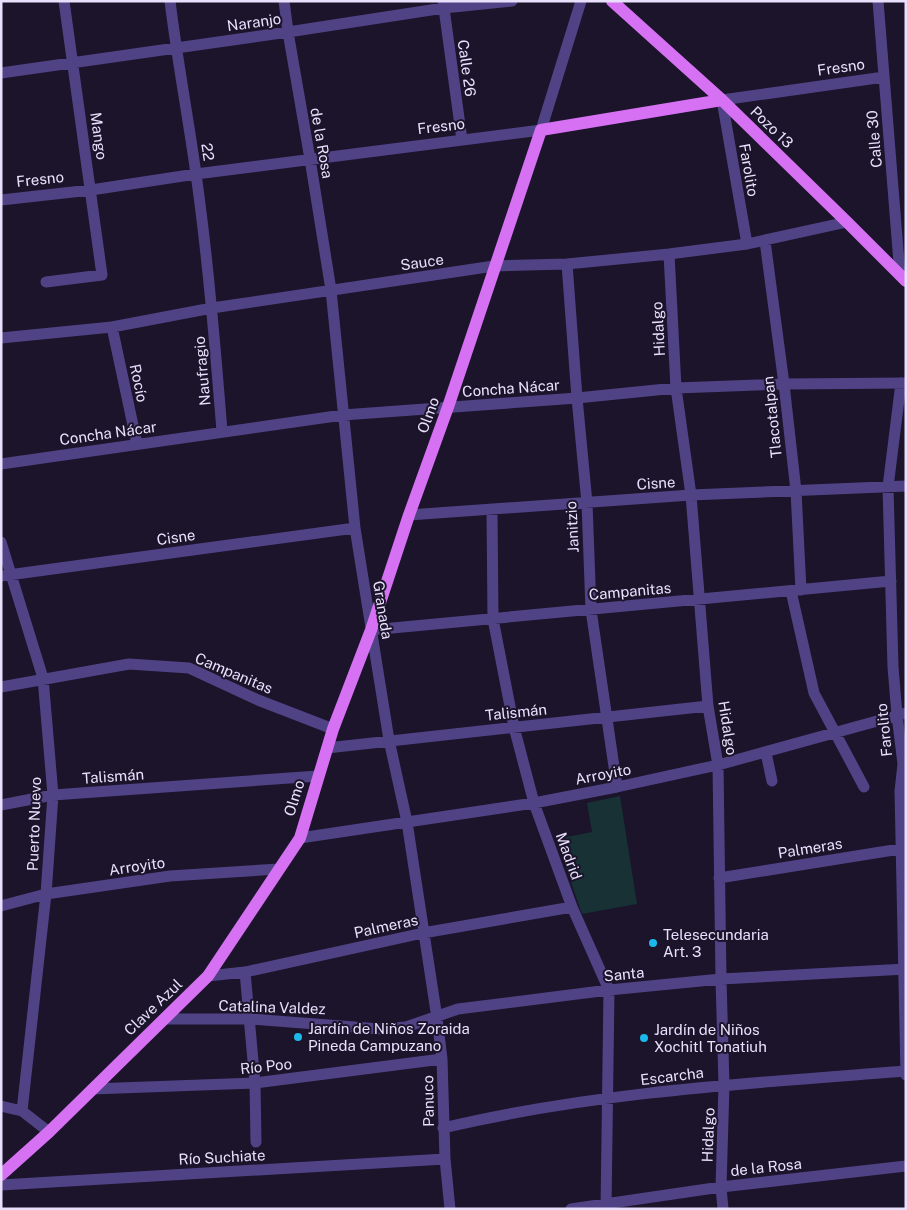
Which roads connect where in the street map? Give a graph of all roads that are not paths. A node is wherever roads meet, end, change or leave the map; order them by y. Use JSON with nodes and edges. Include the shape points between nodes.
{"nodes":[{"id":1,"x":64,"y":1,"type":"edge"},
{"id":2,"x":170,"y":1,"type":"edge"},
{"id":3,"x":284,"y":1,"type":"edge"},
{"id":4,"x":512,"y":1,"type":"edge"},
{"id":5,"x":581,"y":1,"type":"edge"},
{"id":6,"x":612,"y":1,"type":"edge"},
{"id":7,"x":878,"y":1,"type":"edge"},
{"id":8,"x":443,"y":5,"type":"edge"},
{"id":9,"x":288,"y":32,"type":"junction"},
{"id":10,"x":176,"y":49,"type":"junction"},
{"id":11,"x":74,"y":64,"type":"junction"},
{"id":12,"x":1,"y":73,"type":"edge"},
{"id":13,"x":884,"y":77,"type":"junction"},
{"id":14,"x":722,"y":100,"type":"junction"},
{"id":15,"x":541,"y":130,"type":"junction"},
{"id":16,"x":462,"y":140,"type":"junction"},
{"id":17,"x":310,"y":159,"type":"junction"},
{"id":18,"x":196,"y":174,"type":"junction"},
{"id":19,"x":91,"y":190,"type":"junction"},
{"id":20,"x":1,"y":200,"type":"edge"},
{"id":21,"x":901,"y":215,"type":"edge"},
{"id":22,"x":848,"y":222,"type":"junction"},
{"id":23,"x":765,"y":241,"type":"junction"},
{"id":24,"x":747,"y":244,"type":"junction"},
{"id":25,"x":668,"y":254,"type":"junction"},
{"id":26,"x":566,"y":264,"type":"junction"},
{"id":27,"x":494,"y":266,"type":"junction"},
{"id":28,"x":903,"y":278,"type":"edge"},
{"id":29,"x":46,"y":282,"type":"dead end"},
{"id":30,"x":331,"y":290,"type":"junction"},
{"id":31,"x":212,"y":308,"type":"junction"},
{"id":32,"x":112,"y":327,"type":"junction"},
{"id":33,"x":1,"y":338,"type":"edge"},
{"id":34,"x":903,"y":383,"type":"edge"},
{"id":35,"x":784,"y":384,"type":"junction"},
{"id":36,"x":676,"y":388,"type":"junction"},
{"id":37,"x":576,"y":398,"type":"junction"},
{"id":38,"x":448,"y":408,"type":"junction"},
{"id":39,"x":343,"y":415,"type":"junction"},
{"id":40,"x":222,"y":431,"type":"junction"},
{"id":41,"x":137,"y":444,"type":"junction"},
{"id":42,"x":1,"y":464,"type":"edge"},
{"id":43,"x":906,"y":486,"type":"edge"},
{"id":44,"x":888,"y":487,"type":"junction"},
{"id":45,"x":796,"y":491,"type":"junction"},
{"id":46,"x":691,"y":495,"type":"junction"},
{"id":47,"x":587,"y":503,"type":"junction"},
{"id":48,"x":492,"y":510,"type":"junction"},
{"id":49,"x":409,"y":515,"type":"junction"},
{"id":50,"x":355,"y":528,"type":"junction"},
{"id":51,"x":1,"y":542,"type":"edge"},
{"id":52,"x":7,"y":575,"type":"edge"},
{"id":53,"x":891,"y":581,"type":"junction"},
{"id":54,"x":796,"y":590,"type":"junction"},
{"id":55,"x":699,"y":599,"type":"junction"},
{"id":56,"x":591,"y":610,"type":"junction"},
{"id":57,"x":493,"y":619,"type":"junction"},
{"id":58,"x":371,"y":630,"type":"junction"},
{"id":59,"x":43,"y":678,"type":"junction"},
{"id":60,"x":1,"y":687,"type":"edge"},
{"id":61,"x":708,"y":706,"type":"junction"},
{"id":62,"x":901,"y":714,"type":"edge"},
{"id":63,"x":607,"y":716,"type":"junction"},
{"id":64,"x":514,"y":727,"type":"junction"},
{"id":65,"x":333,"y":729,"type":"junction"},
{"id":66,"x":834,"y":734,"type":"junction"},
{"id":67,"x":389,"y":740,"type":"junction"},
{"id":68,"x":327,"y":748,"type":"junction"},
{"id":69,"x":766,"y":753,"type":"junction"},
{"id":70,"x":718,"y":765,"type":"junction"},
{"id":71,"x":318,"y":776,"type":"junction"},
{"id":72,"x":772,"y":781,"type":"dead end"},
{"id":73,"x":617,"y":787,"type":"junction"},
{"id":74,"x":864,"y":787,"type":"dead end"},
{"id":75,"x":53,"y":795,"type":"junction"},
{"id":76,"x":534,"y":803,"type":"junction"},
{"id":77,"x":1,"y":805,"type":"edge"},
{"id":78,"x":407,"y":822,"type":"junction"},
{"id":79,"x":300,"y":838,"type":"junction"},
{"id":80,"x":903,"y":849,"type":"edge"},
{"id":81,"x":279,"y":869,"type":"junction"},
{"id":82,"x":719,"y":878,"type":"junction"},
{"id":83,"x":46,"y":894,"type":"junction"},
{"id":84,"x":1,"y":906,"type":"edge"},
{"id":85,"x":572,"y":907,"type":"junction"},
{"id":86,"x":423,"y":933,"type":"junction"},
{"id":87,"x":905,"y":970,"type":"edge"},
{"id":88,"x":246,"y":972,"type":"junction"},
{"id":89,"x":208,"y":976,"type":"junction"},
{"id":90,"x":720,"y":979,"type":"junction"},
{"id":91,"x":609,"y":990,"type":"junction"},
{"id":92,"x":437,"y":1018,"type":"junction"},
{"id":93,"x":164,"y":1019,"type":"junction"},
{"id":94,"x":250,"y":1019,"type":"junction"},
{"id":95,"x":442,"y":1059,"type":"junction"},
{"id":96,"x":906,"y":1072,"type":"edge"},
{"id":97,"x":255,"y":1083,"type":"junction"},
{"id":98,"x":724,"y":1086,"type":"junction"},
{"id":99,"x":92,"y":1089,"type":"junction"},
{"id":100,"x":607,"y":1099,"type":"junction"},
{"id":101,"x":1,"y":1106,"type":"edge"},
{"id":102,"x":22,"y":1111,"type":"junction"},
{"id":103,"x":443,"y":1128,"type":"junction"},
{"id":104,"x":49,"y":1132,"type":"junction"},
{"id":105,"x":256,"y":1142,"type":"dead end"},
{"id":106,"x":445,"y":1159,"type":"junction"},
{"id":107,"x":906,"y":1166,"type":"edge"},
{"id":108,"x":1,"y":1175,"type":"edge"},
{"id":109,"x":1,"y":1185,"type":"edge"},
{"id":110,"x":721,"y":1187,"type":"junction"},
{"id":111,"x":606,"y":1206,"type":"edge"},
{"id":112,"x":450,"y":1209,"type":"edge"},
{"id":113,"x":571,"y":1209,"type":"edge"},
{"id":114,"x":723,"y":1209,"type":"edge"}],
"edges":[{"from":1,"to":11,"type":"street","name":"Mango"},
{"from":2,"to":10,"type":"street","name":"22"},
{"from":3,"to":9,"type":"street","name":"de la Rosa"},
{"from":4,"to":8,"type":"street","name":"Naranjo"},
{"from":5,"to":15,"type":"street","name":"Olmo"},
{"from":6,"to":14,"type":"main road","name":"Pozo 13"},
{"from":7,"to":13,"type":"street","name":"Calle 30"},
{"from":8,"to":9,"type":"street","name":"Naranjo"},
{"from":8,"to":16,"type":"street","name":"Calle 26"},
{"from":9,"to":10,"type":"street","name":"Naranjo"},
{"from":9,"to":17,"type":"street","name":"de la Rosa"},
{"from":10,"to":11,"type":"street","name":"Naranjo"},
{"from":10,"to":18,"type":"street","name":"22"},
{"from":11,"to":12,"type":"street","name":"Naranjo"},
{"from":11,"to":19,"type":"street","name":"Mango"},
{"from":13,"to":14,"type":"street","name":"Fresno"},
{"from":13,"to":21,"type":"street","name":"Calle 30"},
{"from":14,"to":15,"type":"main road","name":"Fresno"},
{"from":14,"to":22,"type":"main road","name":"Pozo 13"},
{"from":14,"to":24,"type":"street","name":"Farolito"},
{"from":15,"to":16,"type":"street","name":"Fresno"},
{"from":15,"to":27,"type":"main road","name":"Olmo"},
{"from":16,"to":17,"type":"street","name":"Fresno"},
{"from":17,"to":18,"type":"street","name":"Fresno"},
{"from":17,"to":30,"type":"street","name":"de la Rosa"},
{"from":18,"to":19,"type":"street","name":"Fresno"},
{"from":18,"to":31,"type":"street","name":"22"},
{"from":19,"to":20,"type":"street","name":"Fresno"},
{"from":19,"to":29,"type":"street","name":"Mango","via":[[102,275]]},
{"from":21,"to":28,"type":"street","name":"Calle 30"},
{"from":22,"to":23,"type":"street","name":"Sauce"},
{"from":22,"to":28,"type":"main road","name":"Pozo 13"},
{"from":23,"to":24,"type":"street","name":"Sauce"},
{"from":23,"to":35,"type":"street","name":"Tlacotalpan"},
{"from":24,"to":25,"type":"street","name":"Sauce"},
{"from":25,"to":26,"type":"street","name":"Sauce"},
{"from":25,"to":36,"type":"street","name":"Hidalgo"},
{"from":26,"to":27,"type":"street","name":"Sauce"},
{"from":26,"to":37,"type":"street","name":"Janitzio"},
{"from":27,"to":30,"type":"street","name":"Sauce"},
{"from":27,"to":38,"type":"main road","name":"Olmo"},
{"from":30,"to":31,"type":"street","name":"Sauce"},
{"from":30,"to":39,"type":"street","name":"Granada"},
{"from":31,"to":32,"type":"street","name":"Sauce"},
{"from":31,"to":40,"type":"street","name":"Naufragio"},
{"from":32,"to":33,"type":"street","name":"Sauce"},
{"from":32,"to":41,"type":"street","name":"Rocío"},
{"from":34,"to":35,"type":"street","name":"Concha Nácar"},
{"from":34,"to":44,"type":"street","name":"Farolito"},
{"from":35,"to":36,"type":"street","name":"Concha Nácar"},
{"from":35,"to":45,"type":"street","name":"Tlacotalpan"},
{"from":36,"to":37,"type":"street","name":"Concha Nácar"},
{"from":36,"to":46,"type":"street","name":"Hidalgo"},
{"from":37,"to":38,"type":"street","name":"Concha Nácar"},
{"from":37,"to":47,"type":"street","name":"Janitzio"},
{"from":38,"to":39,"type":"street","name":"Concha Nácar"},
{"from":38,"to":49,"type":"main road","name":"Olmo"},
{"from":39,"to":40,"type":"street","name":"Concha Nácar"},
{"from":39,"to":50,"type":"street","name":"Granada"},
{"from":40,"to":41,"type":"street","name":"Concha Nácar"},
{"from":41,"to":42,"type":"street","name":"Concha Nácar"},
{"from":43,"to":44,"type":"street","name":"Cisne"},
{"from":44,"to":45,"type":"street","name":"Cisne"},
{"from":44,"to":53,"type":"street","name":"Farolito"},
{"from":45,"to":46,"type":"street","name":"Cisne"},
{"from":45,"to":54,"type":"street","name":"Tlacotalpan"},
{"from":46,"to":47,"type":"street","name":"Cisne"},
{"from":46,"to":55,"type":"street","name":"Hidalgo"},
{"from":47,"to":48,"type":"street","name":"Cisne"},
{"from":47,"to":56,"type":"street","name":"Janitzio"},
{"from":48,"to":49,"type":"street","name":"Cisne"},
{"from":48,"to":57,"type":"street","name":"Madrid"},
{"from":49,"to":58,"type":"main road","name":"Olmo"},
{"from":50,"to":52,"type":"street","name":"Cisne"},
{"from":50,"to":58,"type":"street","name":"Granada"},
{"from":51,"to":52,"type":"street","name":"Puerto Nuevo"},
{"from":52,"to":59,"type":"street","name":"Puerto Nuevo"},
{"from":53,"to":54,"type":"street","name":"Campanitas"},
{"from":53,"to":62,"type":"street","name":"Farolito","via":[[893,667]]},
{"from":54,"to":55,"type":"street","name":"Campanitas"},
{"from":54,"to":66,"type":"street","name":"Tlacotalpan","via":[[814,693]]},
{"from":55,"to":56,"type":"street","name":"Campanitas"},
{"from":55,"to":61,"type":"street","name":"Hidalgo"},
{"from":56,"to":57,"type":"street","name":"Campanitas"},
{"from":56,"to":63,"type":"street","name":"Janitzio"},
{"from":57,"to":58,"type":"street","name":"Campanitas"},
{"from":57,"to":64,"type":"street","name":"Madrid"},
{"from":58,"to":65,"type":"main road","name":"Olmo"},
{"from":58,"to":67,"type":"street","name":"Granada"},
{"from":59,"to":60,"type":"street","name":"Campanitas"},
{"from":59,"to":65,"type":"street","name":"Campanitas","via":[[129,664],[189,668],[258,700]]},
{"from":59,"to":75,"type":"street","name":"Puerto Nuevo"},
{"from":61,"to":63,"type":"street","name":"Talismán"},
{"from":61,"to":70,"type":"street","name":"Hidalgo"},
{"from":62,"to":66,"type":"street","name":"Arroyito"},
{"from":62,"to":80,"type":"street","name":"Farolito"},
{"from":63,"to":64,"type":"street","name":"Talismán"},
{"from":63,"to":73,"type":"street","name":"Janitzio"},
{"from":64,"to":67,"type":"street","name":"Talismán"},
{"from":64,"to":76,"type":"street","name":"Madrid"},
{"from":65,"to":68,"type":"main road","name":"Olmo"},
{"from":66,"to":69,"type":"street","name":"Arroyito"},
{"from":66,"to":74,"type":"street","name":"Tlacotalpan"},
{"from":67,"to":68,"type":"street","name":"Talismán"},
{"from":67,"to":78,"type":"street","name":"Granada"},
{"from":68,"to":71,"type":"main road","name":"Olmo"},
{"from":69,"to":70,"type":"street","name":"Arroyito"},
{"from":69,"to":72,"type":"street"},
{"from":70,"to":73,"type":"street","name":"Arroyito"},
{"from":70,"to":82,"type":"street","name":"Hidalgo"},
{"from":71,"to":75,"type":"street","name":"Talismán"},
{"from":71,"to":79,"type":"main road","name":"Olmo"},
{"from":73,"to":76,"type":"street","name":"Arroyito"},
{"from":75,"to":77,"type":"street","name":"Talismán"},
{"from":75,"to":83,"type":"street","name":"Puerto Nuevo"},
{"from":76,"to":78,"type":"street","name":"Arroyito"},
{"from":76,"to":85,"type":"street","name":"Madrid"},
{"from":78,"to":79,"type":"street","name":"Arroyito"},
{"from":78,"to":86,"type":"street","name":"Granada"},
{"from":79,"to":81,"type":"main road","name":"Clave Azul"},
{"from":80,"to":82,"type":"street","name":"Palmeras"},
{"from":80,"to":87,"type":"street","name":"Farolito"},
{"from":81,"to":83,"type":"street","name":"Arroyito","via":[[170,876]]},
{"from":81,"to":89,"type":"main road","name":"Clave Azul"},
{"from":82,"to":90,"type":"street","name":"Hidalgo"},
{"from":83,"to":84,"type":"street","name":"Arroyito"},
{"from":83,"to":102,"type":"street","name":"Puerto Nuevo"},
{"from":85,"to":86,"type":"street","name":"Palmeras"},
{"from":85,"to":91,"type":"street","name":"Madrid"},
{"from":86,"to":88,"type":"street","name":"Palmeras"},
{"from":86,"to":92,"type":"street","name":"Panuco"},
{"from":87,"to":90,"type":"street","name":"Santa"},
{"from":87,"to":96,"type":"street","name":"Farolito"},
{"from":88,"to":89,"type":"street","name":"Palmeras"},
{"from":88,"to":94,"type":"street"},
{"from":89,"to":93,"type":"main road","name":"Clave Azul"},
{"from":90,"to":91,"type":"street","name":"Santa"},
{"from":90,"to":98,"type":"street","name":"Hidalgo"},
{"from":91,"to":92,"type":"street","name":"Santa","via":[[458,1009]]},
{"from":91,"to":100,"type":"street","name":"Madrid"},
{"from":92,"to":94,"type":"street","name":"Catalina Valdez","via":[[406,1027],[380,1029]]},
{"from":92,"to":95,"type":"street","name":"Panuco"},
{"from":93,"to":94,"type":"street","name":"Catalina Valdez"},
{"from":93,"to":99,"type":"main road","name":"Clave Azul"},
{"from":94,"to":97,"type":"street"},
{"from":95,"to":97,"type":"street","name":"Río Poo"},
{"from":95,"to":103,"type":"street","name":"Panuco"},
{"from":96,"to":98,"type":"street","name":"Escarcha"},
{"from":97,"to":99,"type":"street","name":"Río Poo"},
{"from":97,"to":105,"type":"street"},
{"from":98,"to":100,"type":"street","name":"Escarcha"},
{"from":98,"to":110,"type":"street","name":"Hidalgo"},
{"from":99,"to":104,"type":"main road","name":"Clave Azul"},
{"from":100,"to":103,"type":"street","name":"Escarcha"},
{"from":100,"to":111,"type":"street","name":"Madrid"},
{"from":101,"to":102,"type":"street"},
{"from":102,"to":104,"type":"street"},
{"from":103,"to":106,"type":"street","name":"Panuco"},
{"from":104,"to":108,"type":"main road","name":"Clave Azul"},
{"from":106,"to":109,"type":"street","name":"Río Suchiate"},
{"from":106,"to":112,"type":"street","name":"Panuco"},
{"from":107,"to":110,"type":"street","name":"de la Rosa"},
{"from":110,"to":111,"type":"street","name":"de la Rosa"},
{"from":110,"to":114,"type":"street","name":"Hidalgo"},
{"from":111,"to":113,"type":"street","name":"de la Rosa"}]}
